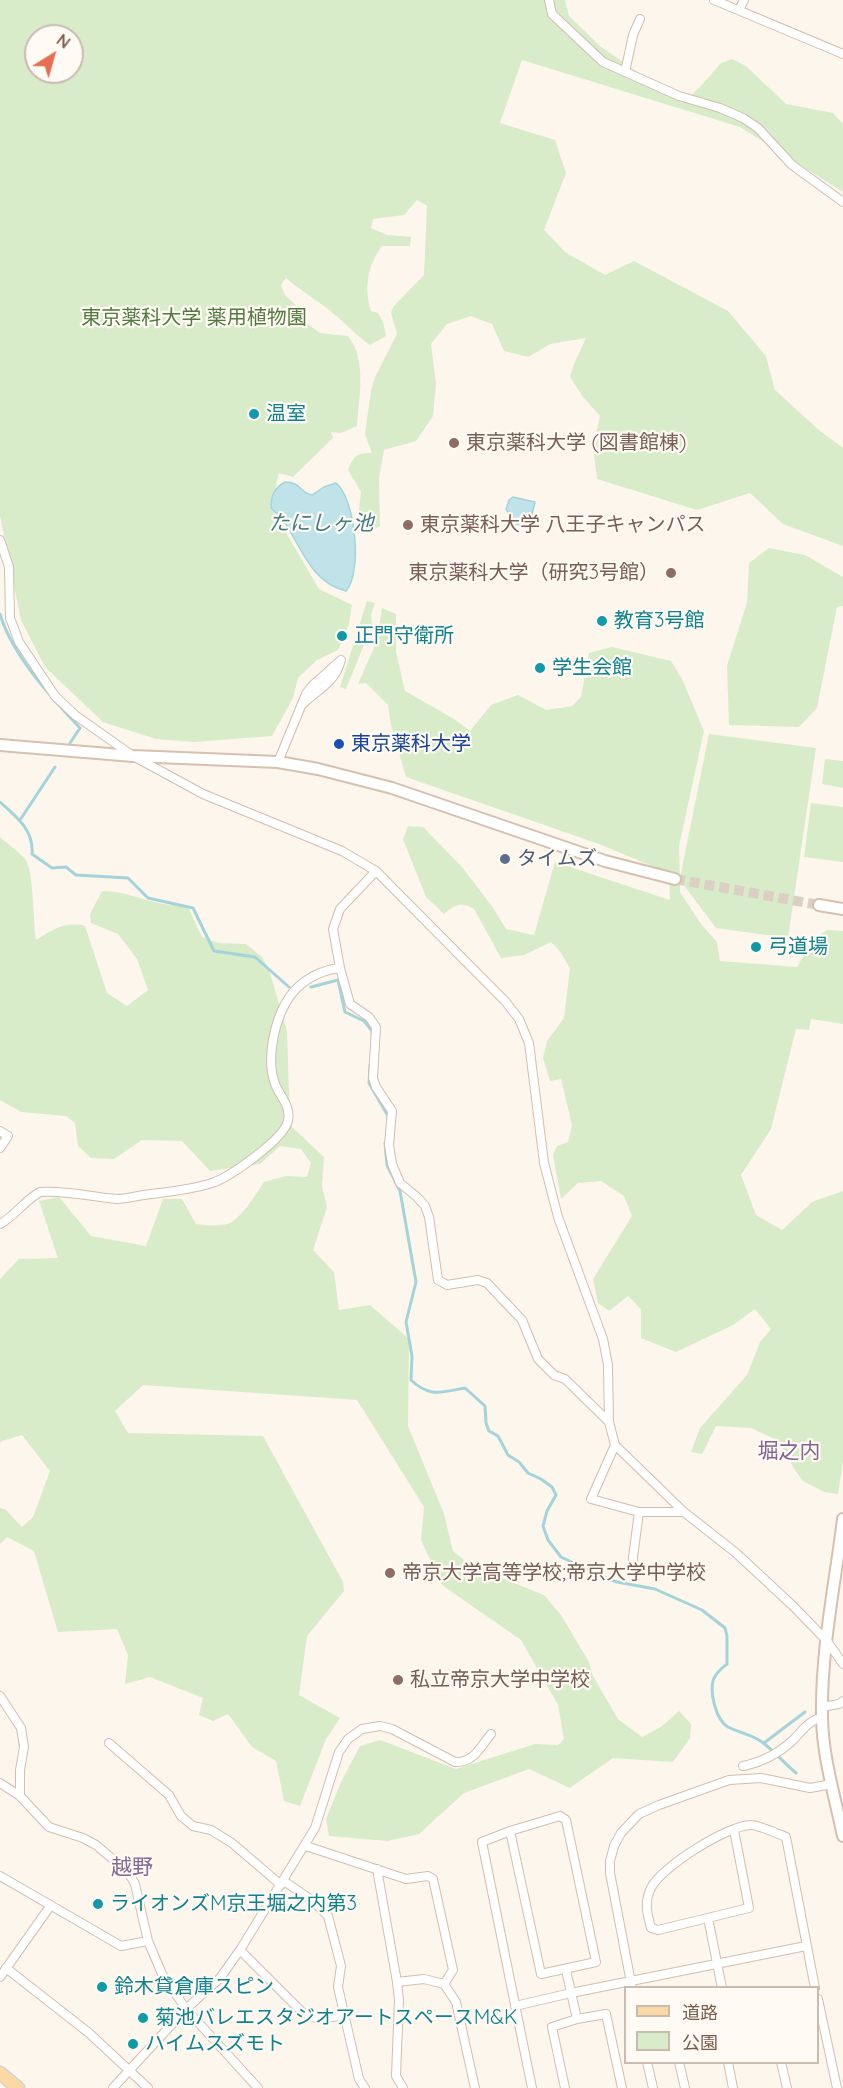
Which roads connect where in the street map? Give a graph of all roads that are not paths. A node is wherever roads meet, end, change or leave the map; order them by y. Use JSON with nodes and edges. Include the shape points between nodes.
{"nodes":[{"id":1,"x":549,"y":0,"type":"edge"},
{"id":2,"x":714,"y":0,"type":"edge"},
{"id":3,"x":744,"y":0,"type":"edge"},
{"id":4,"x":739,"y":10,"type":"junction"},
{"id":5,"x":640,"y":19,"type":"dead end"},
{"id":6,"x":843,"y":54,"type":"edge"},
{"id":7,"x":625,"y":72,"type":"junction"},
{"id":8,"x":843,"y":202,"type":"edge"},
{"id":9,"x":0,"y":540,"type":"edge"},
{"id":10,"x":302,"y":705,"type":"junction"},
{"id":11,"x":0,"y":745,"type":"edge"},
{"id":12,"x":133,"y":756,"type":"junction"},
{"id":13,"x":278,"y":762,"type":"junction"},
{"id":14,"x":376,"y":871,"type":"junction"},
{"id":15,"x":675,"y":879,"type":"tunnel mouth"},
{"id":16,"x":819,"y":905,"type":"tunnel mouth"},
{"id":17,"x":843,"y":909,"type":"edge"},
{"id":18,"x":340,"y":968,"type":"junction"},
{"id":19,"x":0,"y":1131,"type":"edge"},
{"id":20,"x":0,"y":1148,"type":"edge"},
{"id":21,"x":0,"y":1224,"type":"edge"},
{"id":22,"x":609,"y":1422,"type":"junction"},
{"id":23,"x":615,"y":1444,"type":"junction"},
{"id":24,"x":639,"y":1512,"type":"junction"},
{"id":25,"x":684,"y":1512,"type":"junction"},
{"id":26,"x":843,"y":1519,"type":"edge"},
{"id":27,"x":634,"y":1574,"type":"dead end"},
{"id":28,"x":827,"y":1641,"type":"junction"},
{"id":29,"x":843,"y":1664,"type":"edge"},
{"id":30,"x":0,"y":1696,"type":"edge"},
{"id":31,"x":843,"y":1701,"type":"edge"},
{"id":32,"x":822,"y":1712,"type":"junction"},
{"id":33,"x":491,"y":1734,"type":"dead end"},
{"id":34,"x":108,"y":1743,"type":"dead end"},
{"id":35,"x":743,"y":1766,"type":"dead end"},
{"id":36,"x":0,"y":1783,"type":"edge"},
{"id":37,"x":832,"y":1784,"type":"junction"},
{"id":38,"x":20,"y":1796,"type":"junction"},
{"id":39,"x":734,"y":1830,"type":"junction"},
{"id":40,"x":510,"y":1831,"type":"junction"},
{"id":41,"x":843,"y":1836,"type":"edge"},
{"id":42,"x":306,"y":1846,"type":"junction"},
{"id":43,"x":377,"y":1869,"type":"junction"},
{"id":44,"x":0,"y":1876,"type":"edge"},
{"id":45,"x":283,"y":1883,"type":"junction"},
{"id":46,"x":51,"y":1905,"type":"junction"},
{"id":47,"x":708,"y":1918,"type":"junction"},
{"id":48,"x":148,"y":1941,"type":"junction"},
{"id":49,"x":806,"y":1946,"type":"junction"},
{"id":50,"x":240,"y":1950,"type":"junction"},
{"id":51,"x":719,"y":1964,"type":"junction"},
{"id":52,"x":6,"y":1968,"type":"junction"},
{"id":53,"x":566,"y":1970,"type":"junction"},
{"id":54,"x":0,"y":1977,"type":"edge"},
{"id":55,"x":397,"y":1982,"type":"junction"},
{"id":56,"x":444,"y":1984,"type":"junction"},
{"id":57,"x":631,"y":1985,"type":"edge"},
{"id":58,"x":722,"y":1986,"type":"edge"},
{"id":59,"x":815,"y":1986,"type":"edge"},
{"id":60,"x":571,"y":1993,"type":"junction"},
{"id":61,"x":819,"y":2004,"type":"edge"},
{"id":62,"x":515,"y":2006,"type":"junction"},
{"id":63,"x":186,"y":2009,"type":"junction"},
{"id":64,"x":344,"y":2016,"type":"junction"},
{"id":65,"x":577,"y":2019,"type":"junction"},
{"id":66,"x":647,"y":2064,"type":"edge"},
{"id":67,"x":679,"y":2064,"type":"edge"},
{"id":68,"x":728,"y":2064,"type":"edge"},
{"id":69,"x":781,"y":2064,"type":"edge"},
{"id":70,"x":129,"y":2070,"type":"junction"},
{"id":71,"x":0,"y":2073,"type":"edge"},
{"id":72,"x":18,"y":2088,"type":"edge"},
{"id":73,"x":112,"y":2088,"type":"edge"},
{"id":74,"x":148,"y":2088,"type":"edge"},
{"id":75,"x":258,"y":2088,"type":"edge"},
{"id":76,"x":365,"y":2088,"type":"edge"},
{"id":77,"x":403,"y":2088,"type":"edge"},
{"id":78,"x":475,"y":2088,"type":"edge"},
{"id":79,"x":532,"y":2088,"type":"edge"},
{"id":80,"x":565,"y":2088,"type":"edge"},
{"id":81,"x":622,"y":2088,"type":"edge"},
{"id":82,"x":653,"y":2088,"type":"edge"},
{"id":83,"x":684,"y":2088,"type":"edge"},
{"id":84,"x":733,"y":2088,"type":"edge"},
{"id":85,"x":787,"y":2088,"type":"edge"},
{"id":86,"x":837,"y":2088,"type":"edge"}],
"edges":[{"from":1,"to":7,"type":"street","via":[[552,14],[603,62]]},
{"from":2,"to":4,"type":"street"},
{"from":3,"to":4,"type":"street"},
{"from":4,"to":6,"type":"street"},
{"from":5,"to":7,"type":"street"},
{"from":7,"to":8,"type":"street","via":[[743,118],[758,128],[792,165]]},
{"from":9,"to":12,"type":"street","via":[[9,567],[10,618],[19,642],[55,696]]},
{"from":10,"to":10,"type":"street","via":[[312,686],[341,660],[328,684]]},
{"from":10,"to":13,"type":"street"},
{"from":11,"to":12,"type":"street"},
{"from":12,"to":13,"type":"street"},
{"from":12,"to":14,"type":"street","via":[[203,794],[342,851]]},
{"from":13,"to":15,"type":"street","via":[[373,782],[604,861]]},
{"from":14,"to":18,"type":"street","via":[[340,909],[333,929]]},
{"from":14,"to":22,"type":"street","via":[[519,1019],[529,1043],[544,1163],[558,1217],[603,1339],[608,1365]]},
{"from":16,"to":17,"type":"street"},
{"from":18,"to":21,"type":"street","via":[[310,978],[295,990],[281,1013],[274,1031],[272,1059],[275,1083],[288,1106],[288,1121],[283,1131],[252,1159],[213,1183],[186,1189],[117,1199],[40,1192]]},
{"from":18,"to":22,"type":"street","via":[[350,1004],[376,1027],[373,1078],[392,1111],[392,1164],[400,1183],[425,1206],[438,1280],[447,1285],[478,1280],[487,1283],[522,1320],[538,1359],[554,1375],[565,1378]]},
{"from":19,"to":20,"type":"street","via":[[8,1137]]},
{"from":22,"to":23,"type":"street"},
{"from":23,"to":24,"type":"street","via":[[591,1499]]},
{"from":23,"to":25,"type":"street"},
{"from":24,"to":25,"type":"street"},
{"from":24,"to":27,"type":"street"},
{"from":25,"to":28,"type":"street","via":[[736,1553]]},
{"from":26,"to":28,"type":"street"},
{"from":28,"to":29,"type":"street"},
{"from":28,"to":32,"type":"street"},
{"from":30,"to":38,"type":"street","via":[[21,1728],[24,1747]]},
{"from":31,"to":32,"type":"street"},
{"from":32,"to":35,"type":"street","via":[[764,1762]]},
{"from":32,"to":37,"type":"street"},
{"from":33,"to":42,"type":"street","via":[[474,1756],[455,1762],[392,1729],[362,1729],[339,1752]]},
{"from":34,"to":45,"type":"street","via":[[169,1795],[181,1816],[193,1826],[211,1830]]},
{"from":36,"to":38,"type":"street"},
{"from":37,"to":41,"type":"street"},
{"from":37,"to":57,"type":"street","via":[[810,1788],[761,1778],[729,1780],[659,1805],[629,1823],[614,1846],[610,1873]]},
{"from":38,"to":48,"type":"street","via":[[49,1827],[96,1845],[128,1872],[135,1884]]},
{"from":39,"to":47,"type":"street","via":[[749,1908]]},
{"from":39,"to":47,"type":"street","via":[[706,1842],[659,1877],[646,1901],[651,1928],[658,1930]]},
{"from":39,"to":49,"type":"street","via":[[752,1825],[786,1837]]},
{"from":40,"to":53,"type":"street","via":[[541,1974]]},
{"from":40,"to":53,"type":"street","via":[[560,1816],[566,1820],[596,1962]]},
{"from":40,"to":62,"type":"street","via":[[482,1842]]},
{"from":42,"to":43,"type":"street"},
{"from":42,"to":45,"type":"street"},
{"from":43,"to":55,"type":"street"},
{"from":43,"to":56,"type":"street","via":[[406,1879],[433,1879],[453,1970]]},
{"from":44,"to":46,"type":"street"},
{"from":45,"to":50,"type":"street"},
{"from":45,"to":64,"type":"street","via":[[313,1901],[328,1916],[341,1966],[338,1987]]},
{"from":46,"to":48,"type":"street","via":[[121,1946]]},
{"from":46,"to":52,"type":"street"},
{"from":47,"to":51,"type":"street"},
{"from":48,"to":63,"type":"street","via":[[162,1974]]},
{"from":49,"to":51,"type":"street"},
{"from":49,"to":59,"type":"street"},
{"from":50,"to":63,"type":"street","via":[[220,1977]]},
{"from":50,"to":64,"type":"street","via":[[302,2012],[316,2018]]},
{"from":51,"to":57,"type":"street"},
{"from":51,"to":58,"type":"street"},
{"from":52,"to":54,"type":"street"},
{"from":52,"to":70,"type":"street"},
{"from":53,"to":60,"type":"street"},
{"from":55,"to":56,"type":"street","via":[[424,1979]]},
{"from":55,"to":77,"type":"street","via":[[396,2076]]},
{"from":56,"to":78,"type":"street","via":[[456,2002]]},
{"from":57,"to":60,"type":"street"},
{"from":60,"to":62,"type":"street"},
{"from":60,"to":65,"type":"street"},
{"from":61,"to":86,"type":"street"},
{"from":62,"to":79,"type":"street"},
{"from":63,"to":70,"type":"street"},
{"from":63,"to":75,"type":"street"},
{"from":64,"to":76,"type":"street"},
{"from":65,"to":80,"type":"street","via":[[552,2027]]},
{"from":65,"to":81,"type":"street","via":[[606,2014]]},
{"from":66,"to":82,"type":"street"},
{"from":67,"to":83,"type":"street"},
{"from":68,"to":84,"type":"street"},
{"from":69,"to":85,"type":"street"},
{"from":70,"to":73,"type":"street"},
{"from":70,"to":74,"type":"street"},
{"from":71,"to":72,"type":"main road"}]}
